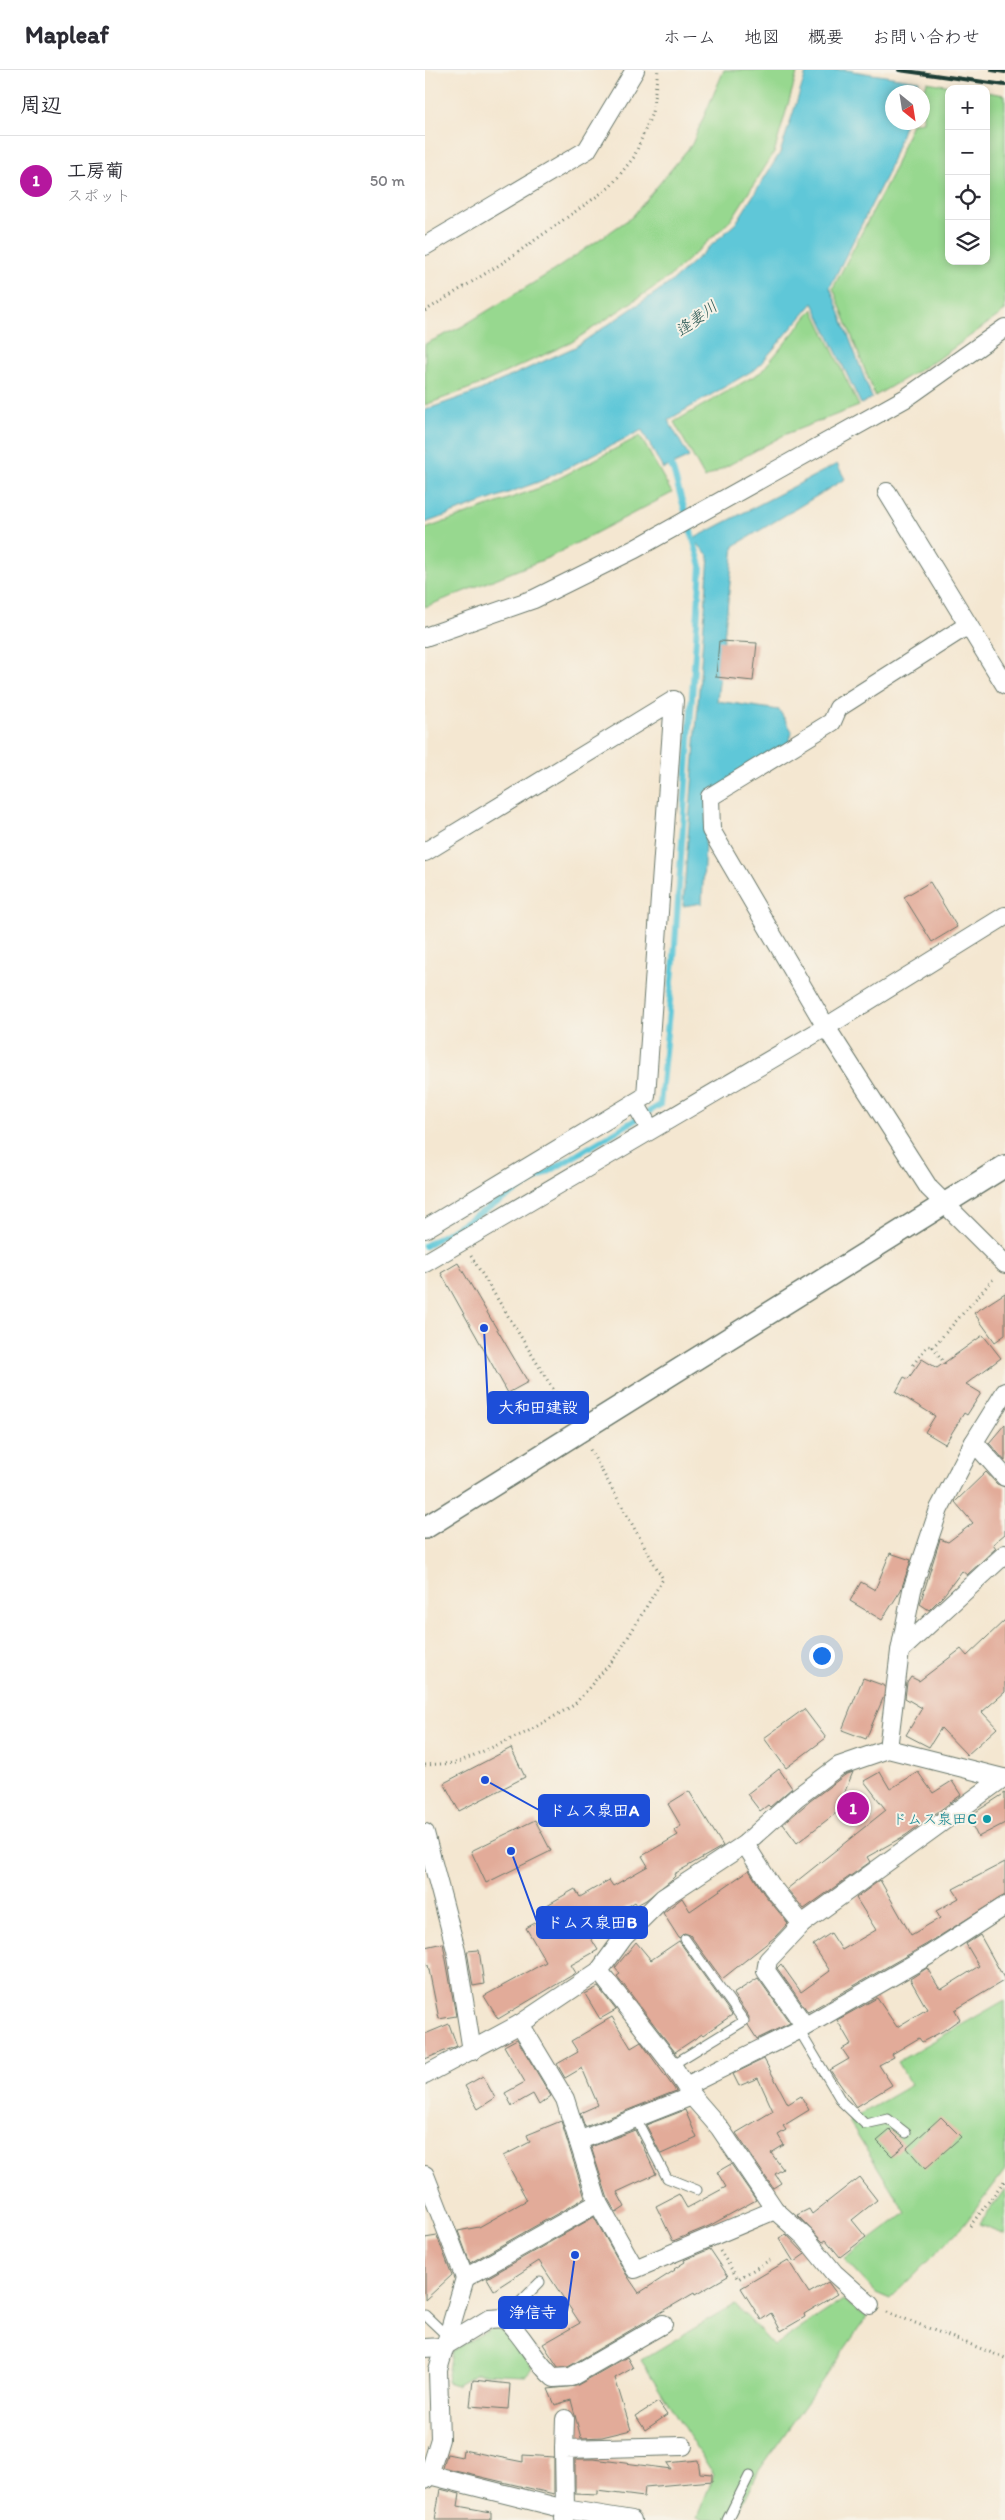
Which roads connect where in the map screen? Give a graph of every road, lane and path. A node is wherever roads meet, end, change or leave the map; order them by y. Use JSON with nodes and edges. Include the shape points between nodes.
{"nodes":[{"id":1,"x":635,"y":70,"type":"edge"},
{"id":2,"x":658,"y":70,"type":"edge"},
{"id":3,"x":425,"y":246,"type":"edge"},
{"id":4,"x":425,"y":311,"type":"edge"},
{"id":5,"x":1005,"y":328,"type":"edge"},
{"id":6,"x":887,"y":492,"type":"dead end"},
{"id":7,"x":968,"y":625,"type":"junction"},
{"id":8,"x":425,"y":638,"type":"edge"},
{"id":9,"x":1005,"y":684,"type":"edge"},
{"id":10,"x":425,"y":852,"type":"edge"},
{"id":11,"x":1005,"y":916,"type":"edge"},
{"id":12,"x":826,"y":1027,"type":"junction"},
{"id":13,"x":635,"y":1103,"type":"junction"},
{"id":14,"x":650,"y":1129,"type":"junction"},
{"id":15,"x":1005,"y":1166,"type":"edge"},
{"id":16,"x":945,"y":1203,"type":"junction"},
{"id":17,"x":425,"y":1229,"type":"edge"},
{"id":18,"x":462,"y":1240,"type":"junction"},
{"id":19,"x":425,"y":1264,"type":"edge"},
{"id":20,"x":1002,"y":1268,"type":"edge"},
{"id":21,"x":933,"y":1347,"type":"junction"},
{"id":22,"x":945,"y":1364,"type":"dead end"},
{"id":23,"x":913,"y":1365,"type":"dead end"},
{"id":24,"x":1005,"y":1392,"type":"edge"},
{"id":25,"x":580,"y":1432,"type":"junction"},
{"id":26,"x":974,"y":1442,"type":"junction"},
{"id":27,"x":1005,"y":1477,"type":"edge"},
{"id":28,"x":425,"y":1528,"type":"edge"},
{"id":29,"x":1005,"y":1554,"type":"edge"},
{"id":30,"x":900,"y":1651,"type":"junction"},
{"id":31,"x":888,"y":1749,"type":"junction"},
{"id":32,"x":425,"y":1765,"type":"edge"},
{"id":33,"x":1004,"y":1778,"type":"edge"},
{"id":34,"x":425,"y":1833,"type":"edge"},
{"id":35,"x":745,"y":1844,"type":"junction"},
{"id":36,"x":1005,"y":1906,"type":"edge"},
{"id":37,"x":802,"y":1924,"type":"junction"},
{"id":38,"x":685,"y":1939,"type":"dead end"},
{"id":39,"x":599,"y":1971,"type":"junction"},
{"id":40,"x":520,"y":2024,"type":"junction"},
{"id":41,"x":802,"y":2028,"type":"junction"},
{"id":42,"x":472,"y":2051,"type":"junction"},
{"id":43,"x":672,"y":2065,"type":"junction"},
{"id":44,"x":425,"y":2075,"type":"edge"},
{"id":45,"x":689,"y":2091,"type":"junction"},
{"id":46,"x":636,"y":2119,"type":"junction"},
{"id":47,"x":906,"y":2132,"type":"dead end"},
{"id":48,"x":578,"y":2141,"type":"junction"},
{"id":49,"x":425,"y":2175,"type":"edge"},
{"id":50,"x":1005,"y":2180,"type":"edge"},
{"id":51,"x":697,"y":2190,"type":"dead end"},
{"id":52,"x":598,"y":2203,"type":"junction"},
{"id":53,"x":775,"y":2210,"type":"junction"},
{"id":54,"x":970,"y":2226,"type":"dead end"},
{"id":55,"x":711,"y":2236,"type":"junction"},
{"id":56,"x":770,"y":2260,"type":"dead end"},
{"id":57,"x":465,"y":2278,"type":"junction"},
{"id":58,"x":540,"y":2282,"type":"dead end"},
{"id":59,"x":870,"y":2305,"type":"joint"},
{"id":60,"x":425,"y":2315,"type":"edge"},
{"id":61,"x":504,"y":2318,"type":"junction"},
{"id":62,"x":663,"y":2324,"type":"dead end"},
{"id":63,"x":445,"y":2342,"type":"junction"},
{"id":64,"x":425,"y":2348,"type":"edge"},
{"id":65,"x":1005,"y":2358,"type":"edge"},
{"id":66,"x":565,"y":2418,"type":"dead end"},
{"id":67,"x":683,"y":2446,"type":"dead end"},
{"id":68,"x":564,"y":2449,"type":"junction"},
{"id":69,"x":749,"y":2476,"type":"dead end"},
{"id":70,"x":427,"y":2478,"type":"edge"},
{"id":71,"x":564,"y":2515,"type":"edge"},
{"id":72,"x":632,"y":2520,"type":"edge"},
{"id":73,"x":727,"y":2520,"type":"edge"}],
"edges":[{"from":1,"to":3,"type":"street","via":[[587,150]]},
{"from":2,"to":4,"type":"path","via":[[652,113],[635,157],[611,187]]},
{"from":5,"to":8,"type":"street","via":[[906,398],[635,549],[534,599]]},
{"from":6,"to":7,"type":"street"},
{"from":7,"to":9,"type":"street"},
{"from":7,"to":12,"type":"street","via":[[838,708],[832,722],[710,797],[711,830]]},
{"from":10,"to":13,"type":"street","via":[[673,700],[646,1096]]},
{"from":11,"to":12,"type":"street"},
{"from":12,"to":14,"type":"street"},
{"from":12,"to":16,"type":"street","via":[[929,1188]]},
{"from":13,"to":14,"type":"street"},
{"from":13,"to":17,"type":"street"},
{"from":14,"to":18,"type":"street"},
{"from":15,"to":16,"type":"street"},
{"from":16,"to":20,"type":"street"},
{"from":16,"to":25,"type":"street"},
{"from":18,"to":19,"type":"street"},
{"from":18,"to":25,"type":"path"},
{"from":20,"to":21,"type":"path"},
{"from":21,"to":22,"type":"path"},
{"from":21,"to":23,"type":"path","via":[[927,1346]]},
{"from":24,"to":26,"type":"street"},
{"from":25,"to":28,"type":"street"},
{"from":25,"to":32,"type":"path","via":[[663,1579],[618,1654],[574,1705],[527,1732],[456,1763]]},
{"from":26,"to":27,"type":"street"},
{"from":26,"to":30,"type":"street","via":[[939,1509],[913,1590]]},
{"from":29,"to":30,"type":"street"},
{"from":30,"to":31,"type":"street"},
{"from":31,"to":33,"type":"street"},
{"from":31,"to":35,"type":"street","via":[[839,1766],[795,1798]]},
{"from":33,"to":37,"type":"street"},
{"from":34,"to":42,"type":"street","via":[[457,1950]]},
{"from":35,"to":37,"type":"street","via":[[772,1887]]},
{"from":35,"to":39,"type":"street","via":[[663,1898],[625,1937]]},
{"from":36,"to":41,"type":"street","via":[[931,1954]]},
{"from":37,"to":41,"type":"street","via":[[768,1960],[766,1971]]},
{"from":38,"to":43,"type":"lane","via":[[744,2021]]},
{"from":39,"to":40,"type":"street"},
{"from":39,"to":43,"type":"street"},
{"from":40,"to":42,"type":"street"},
{"from":40,"to":48,"type":"street","via":[[565,2099]]},
{"from":41,"to":45,"type":"street"},
{"from":41,"to":47,"type":"lane","via":[[842,2102],[865,2124],[887,2119]]},
{"from":42,"to":44,"type":"street"},
{"from":43,"to":45,"type":"street"},
{"from":45,"to":46,"type":"street"},
{"from":45,"to":53,"type":"street","via":[[719,2127]]},
{"from":46,"to":48,"type":"street"},
{"from":46,"to":51,"type":"lane","via":[[667,2178]]},
{"from":48,"to":52,"type":"street"},
{"from":49,"to":57,"type":"street"},
{"from":50,"to":54,"type":"path"},
{"from":52,"to":55,"type":"street","via":[[635,2269]]},
{"from":52,"to":57,"type":"street"},
{"from":53,"to":55,"type":"street"},
{"from":53,"to":59,"type":"street","via":[[805,2237],[834,2273]]},
{"from":55,"to":56,"type":"path","via":[[737,2279]]},
{"from":57,"to":63,"type":"street"},
{"from":58,"to":61,"type":"lane"},
{"from":59,"to":65,"type":"path"},
{"from":60,"to":63,"type":"lane"},
{"from":61,"to":62,"type":"street","via":[[518,2331],[542,2368],[554,2378],[571,2377]]},
{"from":61,"to":63,"type":"street","via":[[489,2319]]},
{"from":63,"to":64,"type":"street"},
{"from":63,"to":70,"type":"street","via":[[438,2370],[440,2439]]},
{"from":66,"to":68,"type":"street"},
{"from":67,"to":68,"type":"street"},
{"from":68,"to":71,"type":"street"},
{"from":69,"to":73,"type":"lane"},
{"from":70,"to":71,"type":"street"},
{"from":71,"to":72,"type":"street"}]}
